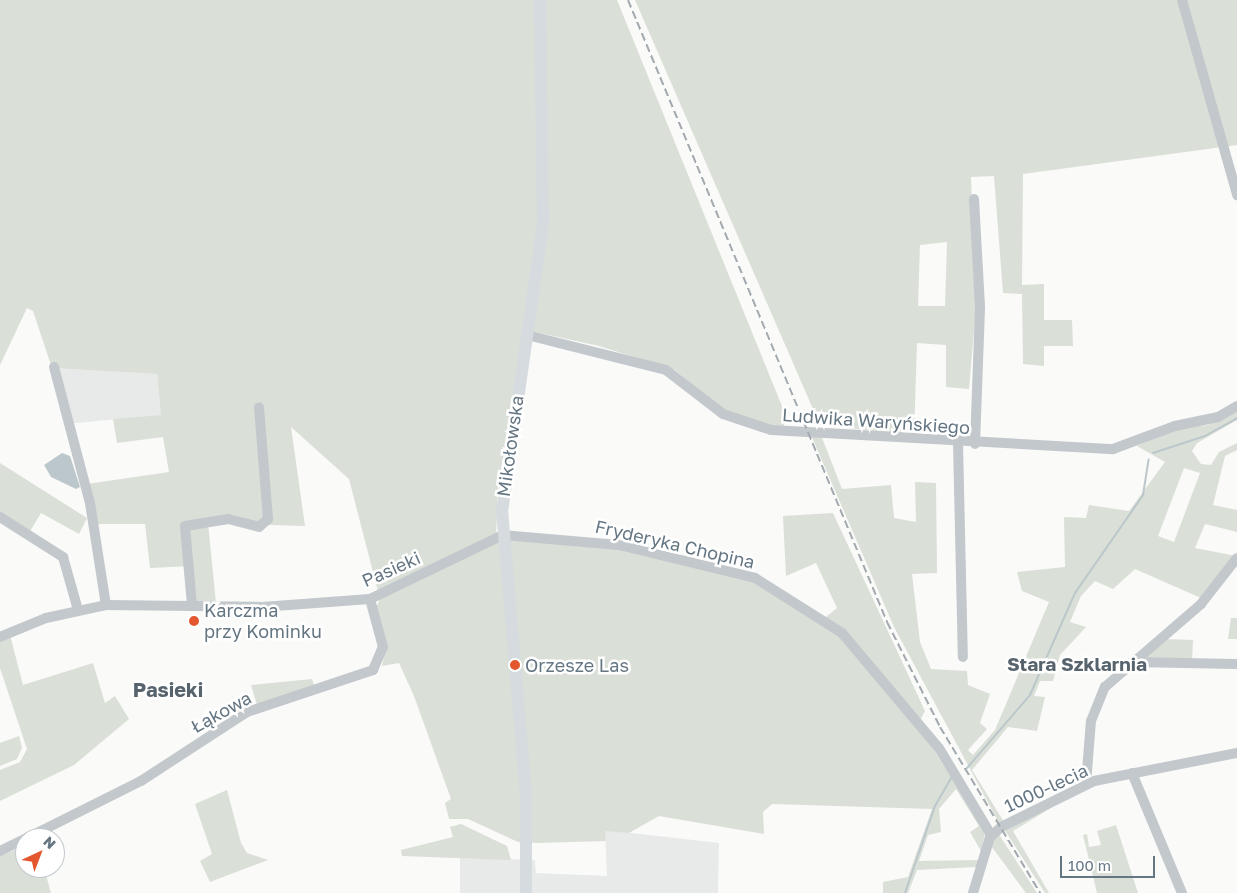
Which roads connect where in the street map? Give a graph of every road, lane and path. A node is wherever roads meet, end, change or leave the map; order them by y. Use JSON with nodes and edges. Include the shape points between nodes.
{"nodes":[{"id":1,"x":540,"y":0,"type":"edge"},
{"id":2,"x":1182,"y":0,"type":"edge"},
{"id":3,"x":1237,"y":195,"type":"edge"},
{"id":4,"x":974,"y":199,"type":"dead end"},
{"id":5,"x":527,"y":335,"type":"junction"},
{"id":6,"x":54,"y":367,"type":"dead end"},
{"id":7,"x":1237,"y":406,"type":"edge"},
{"id":8,"x":259,"y":407,"type":"dead end"},
{"id":9,"x":958,"y":443,"type":"junction"},
{"id":10,"x":975,"y":444,"type":"junction"},
{"id":11,"x":0,"y":518,"type":"edge"},
{"id":12,"x":503,"y":535,"type":"junction"},
{"id":13,"x":1237,"y":558,"type":"edge"},
{"id":14,"x":370,"y":599,"type":"junction"},
{"id":15,"x":106,"y":605,"type":"junction"},
{"id":16,"x":192,"y":605,"type":"junction"},
{"id":17,"x":78,"y":610,"type":"junction"},
{"id":18,"x":0,"y":637,"type":"edge"},
{"id":19,"x":963,"y":657,"type":"dead end"},
{"id":20,"x":1132,"y":662,"type":"junction"},
{"id":21,"x":1237,"y":664,"type":"edge"},
{"id":22,"x":1237,"y":753,"type":"edge"},
{"id":23,"x":1132,"y":773,"type":"junction"},
{"id":24,"x":1086,"y":784,"type":"junction"},
{"id":25,"x":48,"y":828,"type":"edge"},
{"id":26,"x":991,"y":835,"type":"junction"},
{"id":27,"x":15,"y":844,"type":"edge"},
{"id":28,"x":0,"y":851,"type":"edge"},
{"id":29,"x":526,"y":893,"type":"edge"},
{"id":30,"x":973,"y":893,"type":"edge"},
{"id":31,"x":1182,"y":893,"type":"edge"}],
"edges":[{"from":1,"to":5,"type":"main road","name":"Mikołowska","via":[[543,223]]},
{"from":2,"to":3,"type":"street"},
{"from":4,"to":10,"type":"street","via":[[980,308]]},
{"from":5,"to":9,"type":"street","name":"Ludwika Waryńskiego","via":[[666,370],[723,414],[754,427]]},
{"from":5,"to":12,"type":"main road","name":"Mikołowska","via":[[504,479]]},
{"from":6,"to":15,"type":"street","via":[[90,503]]},
{"from":7,"to":10,"type":"street","name":"Ludwika Waryńskiego","via":[[1202,423],[1174,426],[1113,450]]},
{"from":8,"to":16,"type":"street","via":[[268,519],[260,527],[228,519],[185,526]]},
{"from":9,"to":10,"type":"street","name":"Ludwika Waryńskiego"},
{"from":9,"to":19,"type":"street"},
{"from":11,"to":17,"type":"street","via":[[63,557]]},
{"from":12,"to":14,"type":"street","name":"Pasieki"},
{"from":12,"to":26,"type":"street","name":"Fryderyka Chopina","via":[[580,539],[656,552],[743,574],[783,592],[842,633],[873,664],[938,748]]},
{"from":12,"to":29,"type":"main road","name":"Mikołowska","via":[[526,795]]},
{"from":13,"to":20,"type":"street","via":[[1201,604]]},
{"from":14,"to":16,"type":"street","name":"Pasieki","via":[[262,607]]},
{"from":14,"to":25,"type":"street","name":"Łąkowa","via":[[383,647],[373,670],[247,712],[141,781]]},
{"from":15,"to":16,"type":"street","name":"Pasieki"},
{"from":15,"to":17,"type":"street","name":"Pasieki"},
{"from":17,"to":18,"type":"street","name":"Pasieki"},
{"from":20,"to":21,"type":"street"},
{"from":20,"to":24,"type":"street","via":[[1098,702],[1086,740]]},
{"from":22,"to":23,"type":"street","name":"1000-lecia"},
{"from":23,"to":24,"type":"street","name":"1000-lecia"},
{"from":23,"to":31,"type":"street"},
{"from":24,"to":26,"type":"street","name":"1000-lecia"},
{"from":26,"to":30,"type":"street"},
{"from":27,"to":28,"type":"street","name":"Łąkowa"}]}
